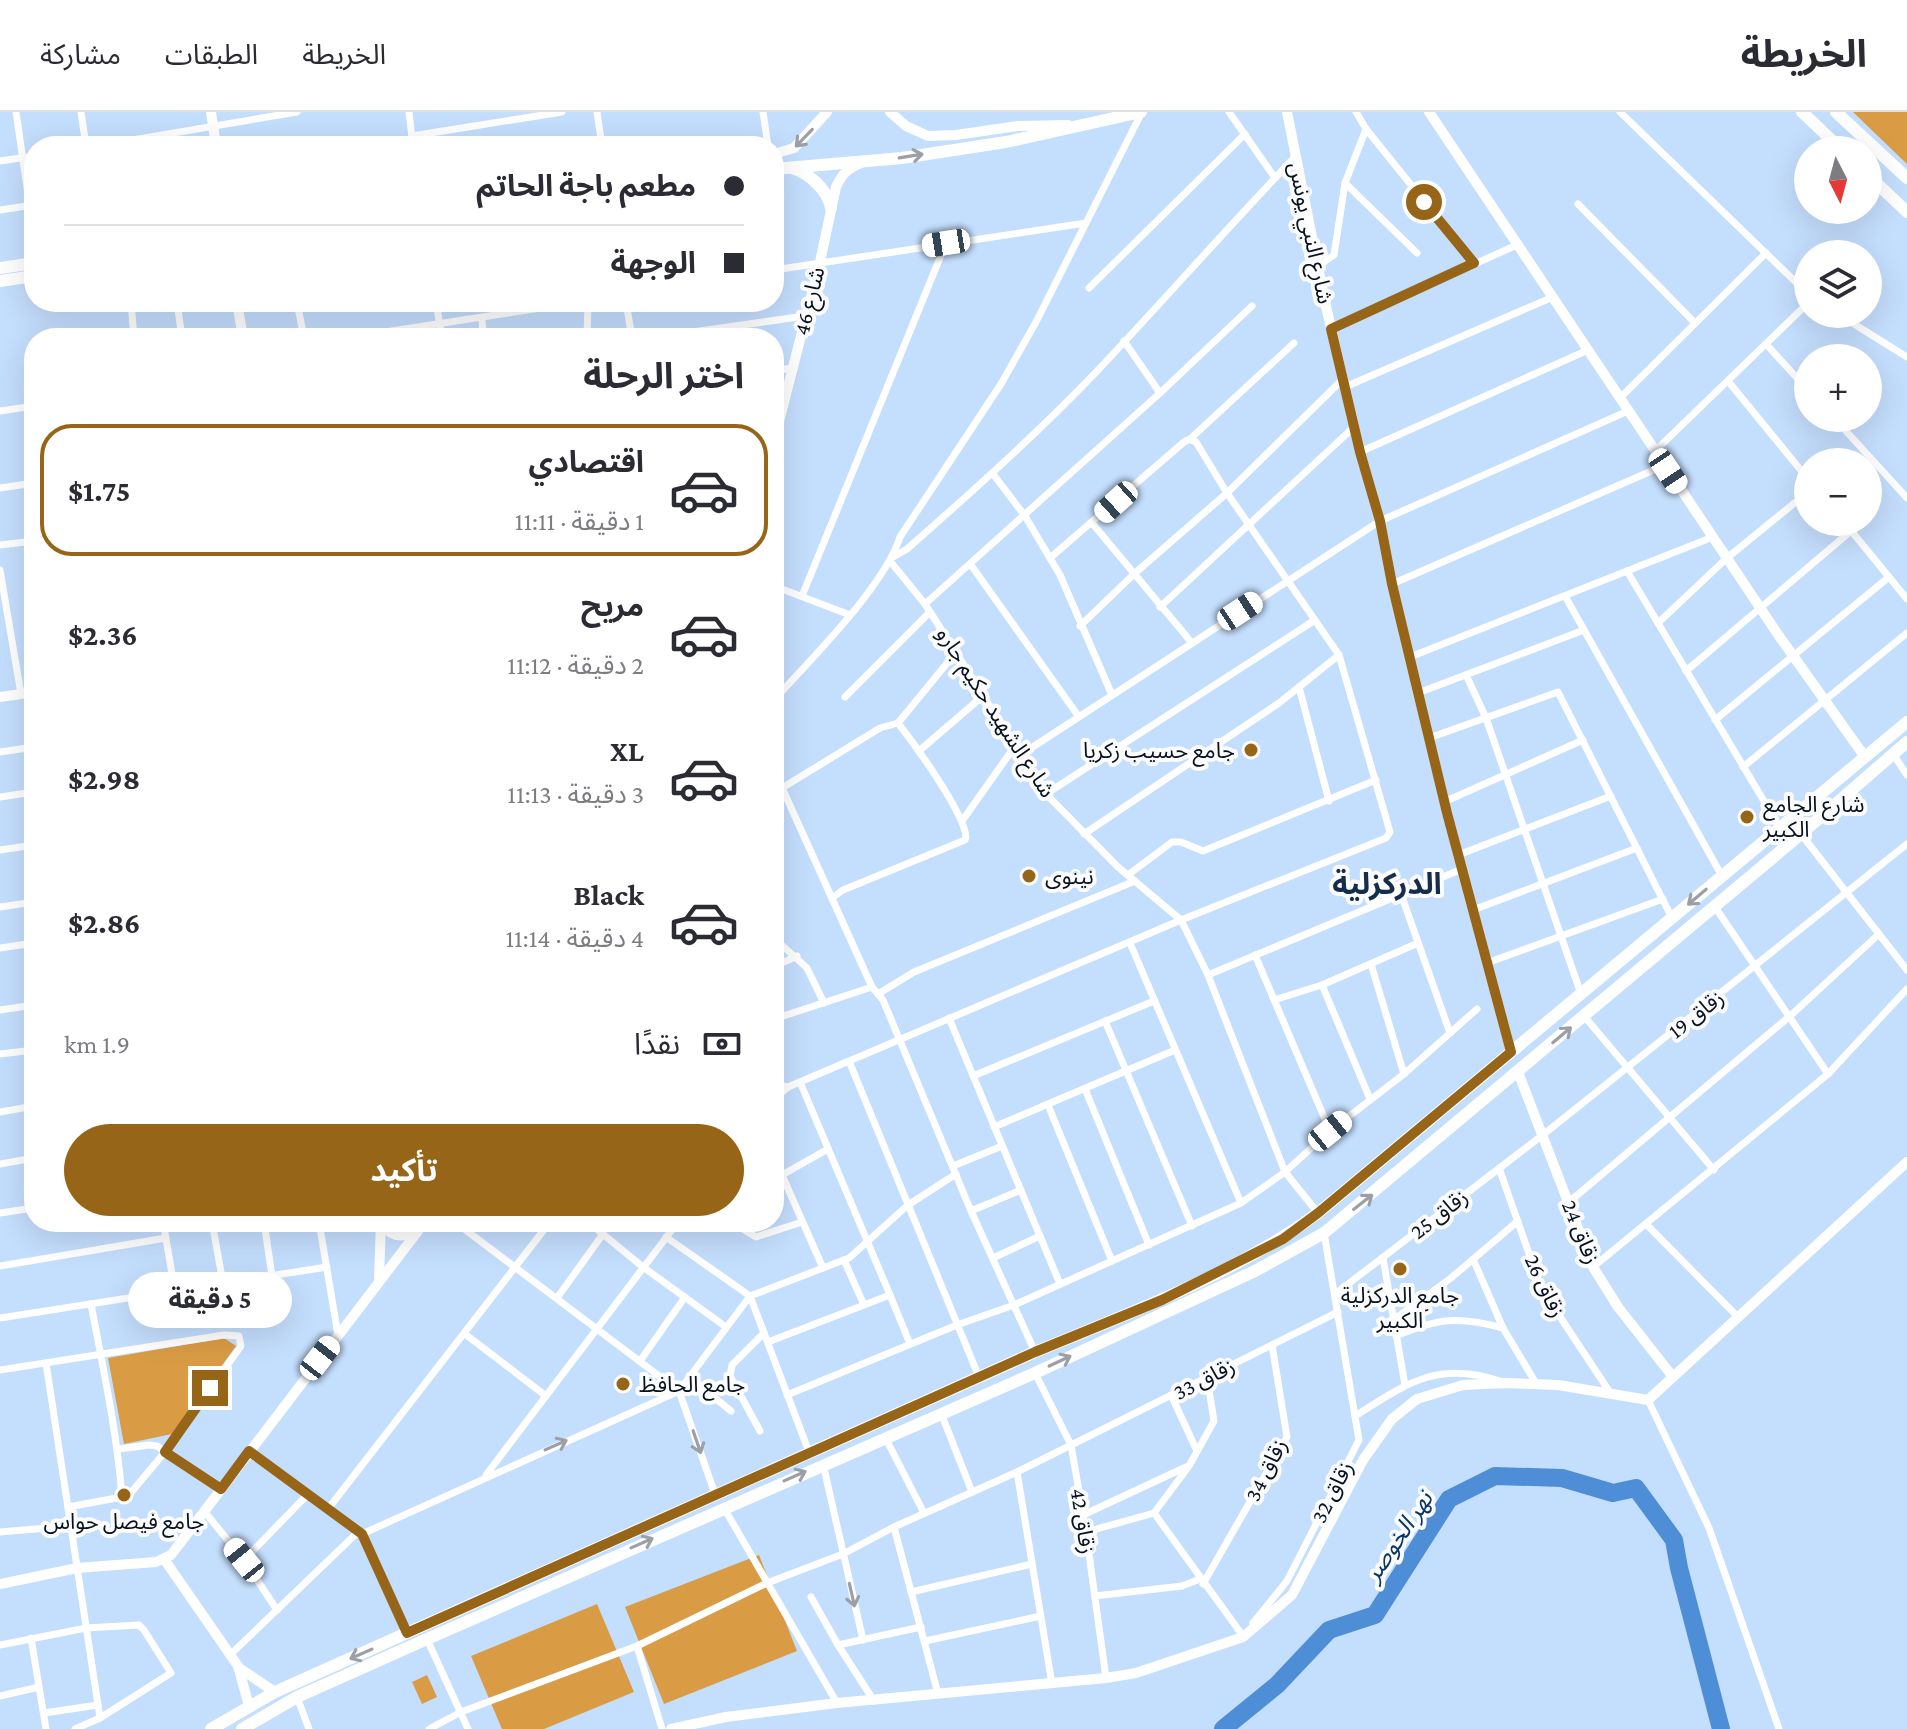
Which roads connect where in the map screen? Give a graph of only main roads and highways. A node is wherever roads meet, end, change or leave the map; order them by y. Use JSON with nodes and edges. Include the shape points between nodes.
{"nodes":[{"id":1,"x":1141,"y":112,"type":"edge"},
{"id":2,"x":1802,"y":112,"type":"edge"},
{"id":3,"x":1836,"y":112,"type":"edge"},
{"id":4,"x":1827,"y":136,"type":"edge"},
{"id":5,"x":789,"y":167,"type":"junction"},
{"id":6,"x":784,"y":168,"type":"edge"},
{"id":7,"x":1907,"y":178,"type":"edge"},
{"id":8,"x":1882,"y":189,"type":"edge"},
{"id":9,"x":831,"y":208,"type":"road end"},
{"id":10,"x":1905,"y":211,"type":"edge"},
{"id":11,"x":24,"y":264,"type":"edge"},
{"id":12,"x":0,"y":268,"type":"edge"},
{"id":13,"x":24,"y":277,"type":"edge"},
{"id":14,"x":0,"y":281,"type":"edge"},
{"id":15,"x":1907,"y":722,"type":"edge"},
{"id":16,"x":1907,"y":742,"type":"edge"},
{"id":17,"x":247,"y":1728,"type":"edge"},
{"id":18,"x":211,"y":1729,"type":"edge"}],
"edges":[{"from":5,"to":1,"type":"main road","one_way":true,"via":[[879,161],[1006,142]]},
{"from":2,"to":4,"type":"main road"},
{"from":3,"to":7,"type":"main road"},
{"from":5,"to":6,"type":"main road"},
{"from":5,"to":9,"type":"main road","via":[[808,175]]},
{"from":8,"to":10,"type":"main road"},
{"from":11,"to":12,"type":"main road"},
{"from":13,"to":14,"type":"main road"},
{"from":15,"to":18,"type":"main road","one_way":true,"via":[[1283,1239],[1162,1300],[275,1692]]},
{"from":17,"to":16,"type":"main road","one_way":true,"via":[[297,1697],[1035,1373],[1255,1271],[1324,1233]]}]}
